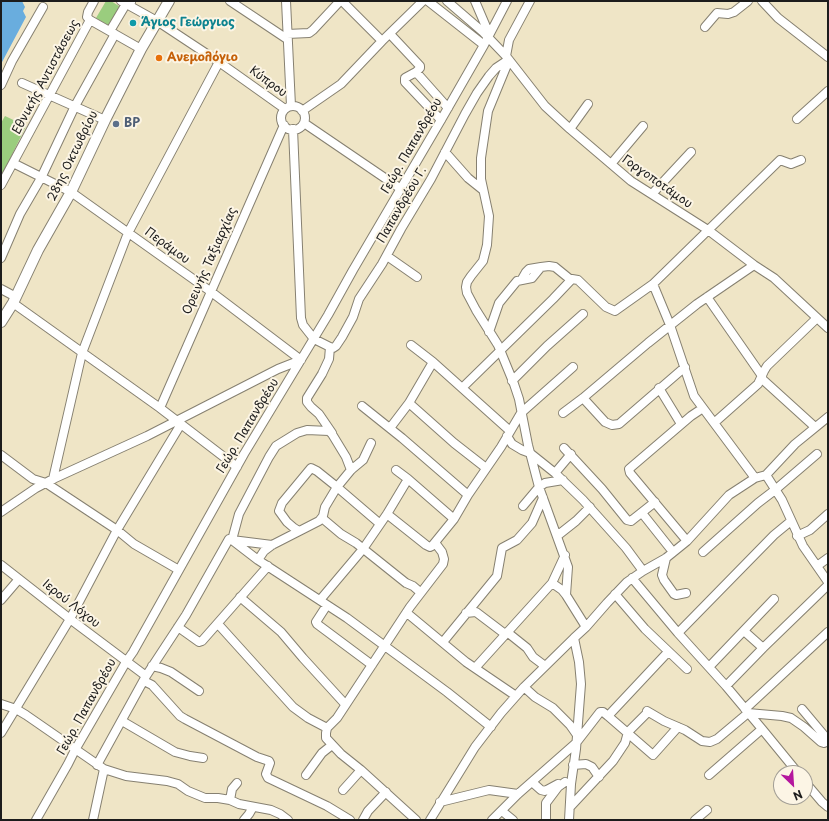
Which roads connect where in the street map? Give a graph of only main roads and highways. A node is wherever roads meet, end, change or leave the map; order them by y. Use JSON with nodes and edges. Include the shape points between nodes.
{"nodes":[{"id":1,"x":169,"y":1,"type":"edge"},
{"id":2,"x":1,"y":322,"type":"edge"}],
"edges":[{"from":1,"to":2,"type":"main road","name":"28ης Οκτωβρίου","via":[[141,48],[71,192]]}]}
